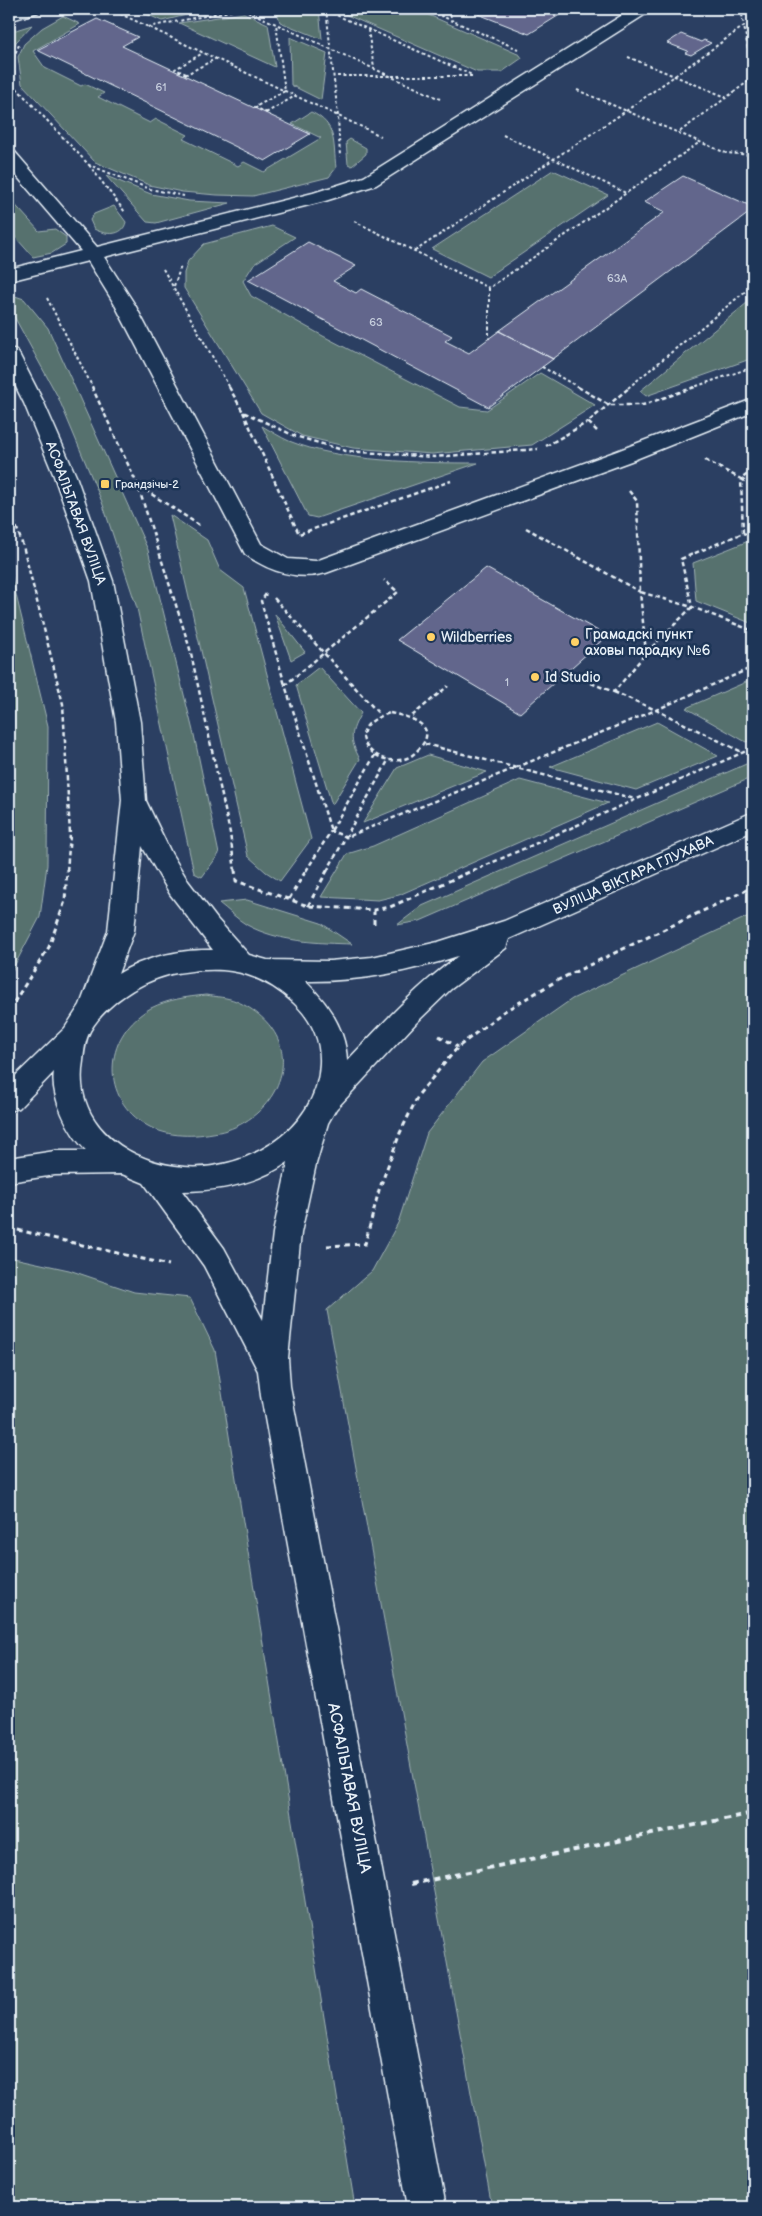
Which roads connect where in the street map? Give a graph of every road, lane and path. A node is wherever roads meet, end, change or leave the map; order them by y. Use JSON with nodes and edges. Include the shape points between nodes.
{"nodes":[{"id":1,"x":32,"y":9,"type":"edge"},
{"id":2,"x":110,"y":9,"type":"edge"},
{"id":3,"x":242,"y":9,"type":"edge"},
{"id":4,"x":425,"y":9,"type":"edge"},
{"id":5,"x":448,"y":9,"type":"edge"},
{"id":6,"x":643,"y":9,"type":"edge"},
{"id":7,"x":743,"y":9,"type":"edge"},
{"id":8,"x":326,"y":10,"type":"edge"},
{"id":9,"x":753,"y":12,"type":"edge"},
{"id":10,"x":9,"y":16,"type":"edge"},
{"id":11,"x":452,"y":21,"type":"junction"},
{"id":12,"x":276,"y":24,"type":"junction"},
{"id":13,"x":744,"y":26,"type":"junction"},
{"id":14,"x":148,"y":27,"type":"junction"},
{"id":15,"x":368,"y":29,"type":"junction"},
{"id":16,"x":590,"y":42,"type":"junction"},
{"id":17,"x":330,"y":49,"type":"junction"},
{"id":18,"x":525,"y":52,"type":"dead end"},
{"id":19,"x":204,"y":53,"type":"junction"},
{"id":20,"x":215,"y":58,"type":"junction"},
{"id":21,"x":374,"y":68,"type":"junction"},
{"id":22,"x":539,"y":74,"type":"junction"},
{"id":23,"x":337,"y":76,"type":"dead end"},
{"id":24,"x":674,"y":76,"type":"junction"},
{"id":25,"x":393,"y":77,"type":"junction"},
{"id":26,"x":753,"y":79,"type":"edge"},
{"id":27,"x":9,"y":80,"type":"edge"},
{"id":28,"x":285,"y":91,"type":"junction"},
{"id":29,"x":296,"y":96,"type":"junction"},
{"id":30,"x":727,"y":97,"type":"junction"},
{"id":31,"x":447,"y":102,"type":"dead end"},
{"id":32,"x":626,"y":111,"type":"junction"},
{"id":33,"x":338,"y":116,"type":"junction"},
{"id":34,"x":467,"y":119,"type":"junction"},
{"id":35,"x":678,"y":133,"type":"junction"},
{"id":36,"x":700,"y":142,"type":"junction"},
{"id":37,"x":416,"y":153,"type":"junction"},
{"id":38,"x":753,"y":155,"type":"edge"},
{"id":39,"x":9,"y":156,"type":"edge"},
{"id":40,"x":553,"y":159,"type":"junction"},
{"id":41,"x":340,"y":160,"type":"dead end"},
{"id":42,"x":626,"y":193,"type":"junction"},
{"id":43,"x":190,"y":197,"type":"dead end"},
{"id":44,"x":319,"y":197,"type":"junction"},
{"id":45,"x":415,"y":251,"type":"junction"},
{"id":46,"x":93,"y":254,"type":"junction"},
{"id":47,"x":158,"y":262,"type":"dead end"},
{"id":48,"x":17,"y":273,"type":"edge"},
{"id":49,"x":753,"y":285,"type":"edge"},
{"id":50,"x":489,"y":288,"type":"junction"},
{"id":51,"x":488,"y":339,"type":"dead end"},
{"id":52,"x":9,"y":354,"type":"edge"},
{"id":53,"x":542,"y":367,"type":"dead end"},
{"id":54,"x":753,"y":367,"type":"edge"},
{"id":55,"x":609,"y":405,"type":"junction"},
{"id":56,"x":753,"y":405,"type":"edge"},
{"id":57,"x":243,"y":412,"type":"junction"},
{"id":58,"x":588,"y":422,"type":"junction"},
{"id":59,"x":541,"y":449,"type":"junction"},
{"id":60,"x":522,"y":456,"type":"dead end"},
{"id":61,"x":624,"y":456,"type":"junction"},
{"id":62,"x":702,"y":458,"type":"dead end"},
{"id":63,"x":753,"y":470,"type":"edge"},
{"id":64,"x":457,"y":478,"type":"dead end"},
{"id":65,"x":741,"y":479,"type":"junction"},
{"id":66,"x":753,"y":486,"type":"edge"},
{"id":67,"x":627,"y":489,"type":"dead end"},
{"id":68,"x":490,"y":504,"type":"junction"},
{"id":69,"x":9,"y":506,"type":"edge"},
{"id":70,"x":744,"y":533,"type":"junction"},
{"id":71,"x":753,"y":537,"type":"edge"},
{"id":72,"x":384,"y":579,"type":"dead end"},
{"id":73,"x":640,"y":592,"type":"junction"},
{"id":74,"x":692,"y":607,"type":"junction"},
{"id":75,"x":753,"y":631,"type":"edge"},
{"id":76,"x":646,"y":653,"type":"junction"},
{"id":77,"x":324,"y":654,"type":"junction"},
{"id":78,"x":753,"y":667,"type":"edge"},
{"id":79,"x":588,"y":682,"type":"dead end"},
{"id":80,"x":285,"y":685,"type":"junction"},
{"id":81,"x":448,"y":686,"type":"dead end"},
{"id":82,"x":614,"y":692,"type":"junction"},
{"id":83,"x":656,"y":710,"type":"junction"},
{"id":84,"x":380,"y":715,"type":"junction"},
{"id":85,"x":412,"y":716,"type":"junction"},
{"id":86,"x":425,"y":744,"type":"junction"},
{"id":87,"x":753,"y":748,"type":"edge"},
{"id":88,"x":742,"y":752,"type":"junction"},
{"id":89,"x":375,"y":755,"type":"junction"},
{"id":90,"x":390,"y":759,"type":"junction"},
{"id":91,"x":516,"y":768,"type":"junction"},
{"id":92,"x":636,"y":799,"type":"junction"},
{"id":93,"x":134,"y":800,"type":"junction"},
{"id":94,"x":753,"y":821,"type":"edge"},
{"id":95,"x":331,"y":831,"type":"junction"},
{"id":96,"x":347,"y":837,"type":"junction"},
{"id":97,"x":753,"y":887,"type":"edge"},
{"id":98,"x":289,"y":900,"type":"junction"},
{"id":99,"x":308,"y":906,"type":"junction"},
{"id":100,"x":513,"y":928,"type":"junction"},
{"id":101,"x":240,"y":962,"type":"junction"},
{"id":102,"x":268,"y":970,"type":"junction"},
{"id":103,"x":92,"y":1008,"type":"junction"},
{"id":104,"x":9,"y":1010,"type":"edge"},
{"id":105,"x":75,"y":1033,"type":"junction"},
{"id":106,"x":9,"y":1100,"type":"edge"},
{"id":107,"x":320,"y":1113,"type":"junction"},
{"id":108,"x":121,"y":1162,"type":"junction"},
{"id":109,"x":9,"y":1170,"type":"edge"},
{"id":110,"x":154,"y":1175,"type":"junction"},
{"id":111,"x":9,"y":1218,"type":"edge"},
{"id":112,"x":9,"y":1228,"type":"edge"},
{"id":113,"x":365,"y":1244,"type":"dead end"},
{"id":114,"x":176,"y":1266,"type":"dead end"},
{"id":115,"x":273,"y":1369,"type":"junction"},
{"id":116,"x":753,"y":1813,"type":"edge"},
{"id":117,"x":368,"y":1893,"type":"junction"},
{"id":118,"x":427,"y":2207,"type":"edge"}],
"edges":[{"from":1,"to":10,"type":"street"},
{"from":2,"to":14,"type":"path"},
{"from":3,"to":12,"type":"path"},
{"from":3,"to":14,"type":"path"},
{"from":4,"to":11,"type":"path"},
{"from":5,"to":11,"type":"path"},
{"from":6,"to":16,"type":"street"},
{"from":7,"to":9,"type":"path"},
{"from":7,"to":13,"type":"path"},
{"from":8,"to":15,"type":"path"},
{"from":8,"to":17,"type":"path"},
{"from":11,"to":18,"type":"path"},
{"from":12,"to":17,"type":"path"},
{"from":12,"to":28,"type":"path"},
{"from":13,"to":24,"type":"path"},
{"from":13,"to":26,"type":"path"},
{"from":14,"to":19,"type":"path"},
{"from":15,"to":21,"type":"path"},
{"from":15,"to":25,"type":"path","via":[[475,76]]},
{"from":16,"to":22,"type":"street"},
{"from":16,"to":24,"type":"path"},
{"from":17,"to":21,"type":"path"},
{"from":17,"to":33,"type":"path"},
{"from":19,"to":20,"type":"path"},
{"from":19,"to":20,"type":"path","via":[[174,69],[186,75]]},
{"from":20,"to":28,"type":"path"},
{"from":21,"to":25,"type":"path"},
{"from":22,"to":32,"type":"path"},
{"from":22,"to":34,"type":"street"},
{"from":23,"to":25,"type":"path"},
{"from":24,"to":30,"type":"path"},
{"from":24,"to":32,"type":"path"},
{"from":25,"to":31,"type":"path"},
{"from":26,"to":30,"type":"path"},
{"from":27,"to":43,"type":"path","via":[[89,165],[150,189]]},
{"from":28,"to":29,"type":"path"},
{"from":28,"to":29,"type":"path","via":[[255,107],[267,113]]},
{"from":29,"to":33,"type":"path"},
{"from":30,"to":35,"type":"path"},
{"from":32,"to":35,"type":"path"},
{"from":32,"to":40,"type":"path"},
{"from":33,"to":37,"type":"path"},
{"from":33,"to":41,"type":"path"},
{"from":34,"to":37,"type":"street"},
{"from":34,"to":40,"type":"path"},
{"from":35,"to":36,"type":"path"},
{"from":36,"to":38,"type":"path","via":[[726,153]]},
{"from":36,"to":42,"type":"path"},
{"from":37,"to":44,"type":"street","via":[[370,181]]},
{"from":39,"to":46,"type":"street"},
{"from":40,"to":42,"type":"path"},
{"from":40,"to":45,"type":"path"},
{"from":42,"to":50,"type":"path"},
{"from":44,"to":45,"type":"path","via":[[327,207]]},
{"from":44,"to":46,"type":"street"},
{"from":45,"to":50,"type":"path"},
{"from":46,"to":48,"type":"street"},
{"from":46,"to":68,"type":"street","via":[[125,305],[254,549],[267,560],[300,570],[318,568]]},
{"from":47,"to":57,"type":"path"},
{"from":48,"to":98,"type":"path","via":[[48,299],[138,486],[190,649],[230,833],[236,881]]},
{"from":49,"to":55,"type":"path"},
{"from":50,"to":51,"type":"path"},
{"from":52,"to":93,"type":"street","name":"АСФАЛЬТАВАЯ ВУЛІЦА","via":[[65,476],[102,581],[127,711]]},
{"from":53,"to":55,"type":"path"},
{"from":54,"to":55,"type":"path","via":[[643,405]]},
{"from":55,"to":58,"type":"path"},
{"from":56,"to":61,"type":"street"},
{"from":57,"to":59,"type":"path","via":[[295,436],[346,451],[434,457]]},
{"from":57,"to":64,"type":"path","via":[[299,534]]},
{"from":58,"to":59,"type":"path"},
{"from":58,"to":61,"type":"path"},
{"from":59,"to":60,"type":"path"},
{"from":61,"to":68,"type":"street"},
{"from":62,"to":65,"type":"path"},
{"from":63,"to":65,"type":"path"},
{"from":65,"to":66,"type":"path"},
{"from":65,"to":70,"type":"path"},
{"from":67,"to":73,"type":"path","via":[[637,501]]},
{"from":68,"to":73,"type":"path","via":[[514,521]]},
{"from":69,"to":104,"type":"path","via":[[23,546],[62,704],[70,835],[65,902],[49,947]]},
{"from":70,"to":71,"type":"path"},
{"from":70,"to":74,"type":"path","via":[[681,558]]},
{"from":72,"to":77,"type":"path","via":[[398,592]]},
{"from":73,"to":74,"type":"path"},
{"from":73,"to":76,"type":"path"},
{"from":74,"to":75,"type":"path"},
{"from":74,"to":76,"type":"path"},
{"from":76,"to":82,"type":"path"},
{"from":77,"to":80,"type":"path"},
{"from":77,"to":80,"type":"path","via":[[268,592],[261,601]]},
{"from":77,"to":84,"type":"path"},
{"from":78,"to":83,"type":"path"},
{"from":79,"to":82,"type":"path"},
{"from":80,"to":95,"type":"path"},
{"from":81,"to":85,"type":"path"},
{"from":82,"to":83,"type":"path"},
{"from":83,"to":88,"type":"path"},
{"from":83,"to":91,"type":"path"},
{"from":84,"to":85,"type":"path","via":[[402,713]]},
{"from":84,"to":89,"type":"path","via":[[365,726],[362,734],[363,742]]},
{"from":85,"to":86,"type":"path","via":[[425,728]]},
{"from":86,"to":90,"type":"path","via":[[411,756]]},
{"from":86,"to":91,"type":"path"},
{"from":87,"to":88,"type":"path"},
{"from":88,"to":92,"type":"path"},
{"from":89,"to":90,"type":"path"},
{"from":89,"to":95,"type":"path"},
{"from":90,"to":96,"type":"path"},
{"from":91,"to":92,"type":"path"},
{"from":91,"to":96,"type":"path"},
{"from":92,"to":99,"type":"path","via":[[390,907],[374,910]]},
{"from":93,"to":101,"type":"street","name":"АСФАЛЬТАВАЯ ВУЛІЦА","via":[[162,860],[190,903]]},
{"from":93,"to":103,"type":"street","name":"АСФАЛЬТАВАЯ ВУЛІЦА","via":[[121,931]]},
{"from":94,"to":100,"type":"street","name":"ВУЛІЦА ВІКТАРА ГЛУХАВА"},
{"from":95,"to":96,"type":"path"},
{"from":95,"to":98,"type":"path"},
{"from":96,"to":99,"type":"path"},
{"from":97,"to":113,"type":"path","via":[[558,980],[503,1012],[458,1047],[419,1094],[400,1133],[379,1190]]},
{"from":98,"to":99,"type":"path"},
{"from":100,"to":102,"type":"street","name":"ВУЛІЦА ВІКТАРА ГЛУХАВА","via":[[438,952],[372,967],[330,972]]},
{"from":100,"to":107,"type":"street","name":"ВУЛІЦА ВІКТАРА ГЛУХАВА","via":[[442,982],[407,1015]]},
{"from":101,"to":102,"type":"street"},
{"from":101,"to":103,"type":"street","via":[[199,959],[158,966],[122,982]]},
{"from":102,"to":107,"type":"street","via":[[297,988],[319,1012],[332,1040],[334,1071]]},
{"from":103,"to":105,"type":"street"},
{"from":105,"to":106,"type":"street"},
{"from":105,"to":108,"type":"street","via":[[65,1069],[70,1105],[89,1137]]},
{"from":107,"to":110,"type":"street","name":"ВУЛІЦА ВІКТАРА ГЛУХАВА","via":[[284,1152],[244,1172],[199,1180]]},
{"from":107,"to":115,"type":"street","via":[[296,1188],[285,1240]]},
{"from":108,"to":109,"type":"street","via":[[55,1163]]},
{"from":108,"to":110,"type":"street","name":"ВУЛІЦА ВІКТАРА ГЛУХАВА"},
{"from":110,"to":115,"type":"street","via":[[214,1257]]},
{"from":111,"to":112,"type":"path"},
{"from":112,"to":114,"type":"path"},
{"from":115,"to":117,"type":"street","name":"АСФАЛЬТАВАЯ ВУЛІЦА"},
{"from":116,"to":117,"type":"path"},
{"from":117,"to":118,"type":"street","name":"АСФАЛЬТАВАЯ ВУЛІЦА"}]}
